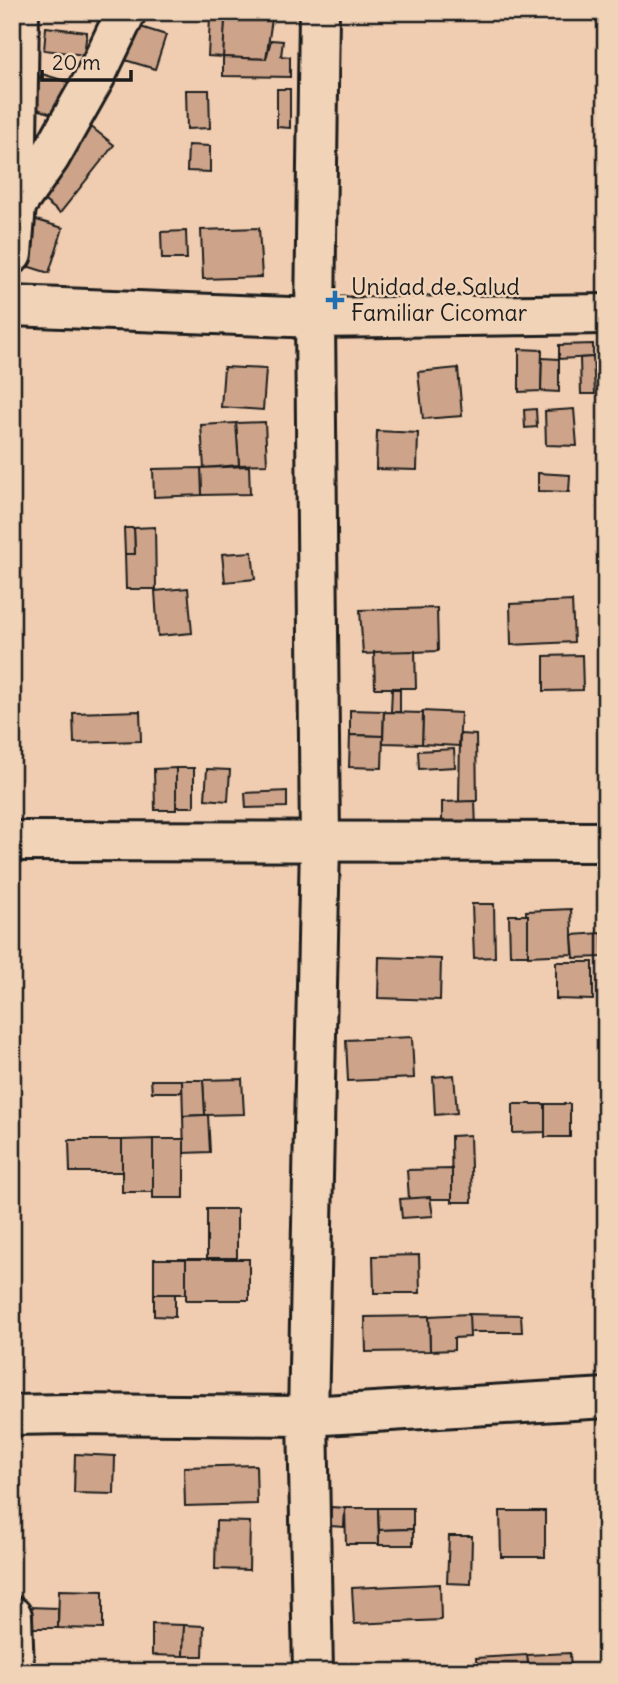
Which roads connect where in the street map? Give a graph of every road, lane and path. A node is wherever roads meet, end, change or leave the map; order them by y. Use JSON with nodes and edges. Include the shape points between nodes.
{"nodes":[{"id":1,"x":19,"y":12,"type":"edge"},
{"id":2,"x":126,"y":12,"type":"edge"},
{"id":3,"x":319,"y":12,"type":"edge"},
{"id":4,"x":16,"y":205,"type":"junction"},
{"id":5,"x":12,"y":254,"type":"edge"},
{"id":6,"x":12,"y":306,"type":"edge"},
{"id":7,"x":606,"y":314,"type":"edge"},
{"id":8,"x":316,"y":318,"type":"junction"},
{"id":9,"x":12,"y":841,"type":"edge"},
{"id":10,"x":606,"y":842,"type":"edge"},
{"id":11,"x":320,"y":843,"type":"junction"},
{"id":12,"x":606,"y":1398,"type":"edge"},
{"id":13,"x":12,"y":1415,"type":"edge"},
{"id":14,"x":308,"y":1416,"type":"junction"},
{"id":15,"x":12,"y":1616,"type":"edge"},
{"id":16,"x":14,"y":1672,"type":"edge"},
{"id":17,"x":313,"y":1672,"type":"edge"}],
"edges":[{"from":1,"to":4,"type":"street"},
{"from":2,"to":4,"type":"street","via":[[50,157]]},
{"from":3,"to":8,"type":"street"},
{"from":4,"to":5,"type":"street"},
{"from":6,"to":8,"type":"street"},
{"from":7,"to":8,"type":"street"},
{"from":8,"to":11,"type":"street"},
{"from":9,"to":11,"type":"street"},
{"from":10,"to":11,"type":"street"},
{"from":11,"to":14,"type":"street"},
{"from":12,"to":14,"type":"street"},
{"from":13,"to":14,"type":"street"},
{"from":14,"to":17,"type":"street"},
{"from":15,"to":16,"type":"street"}]}
